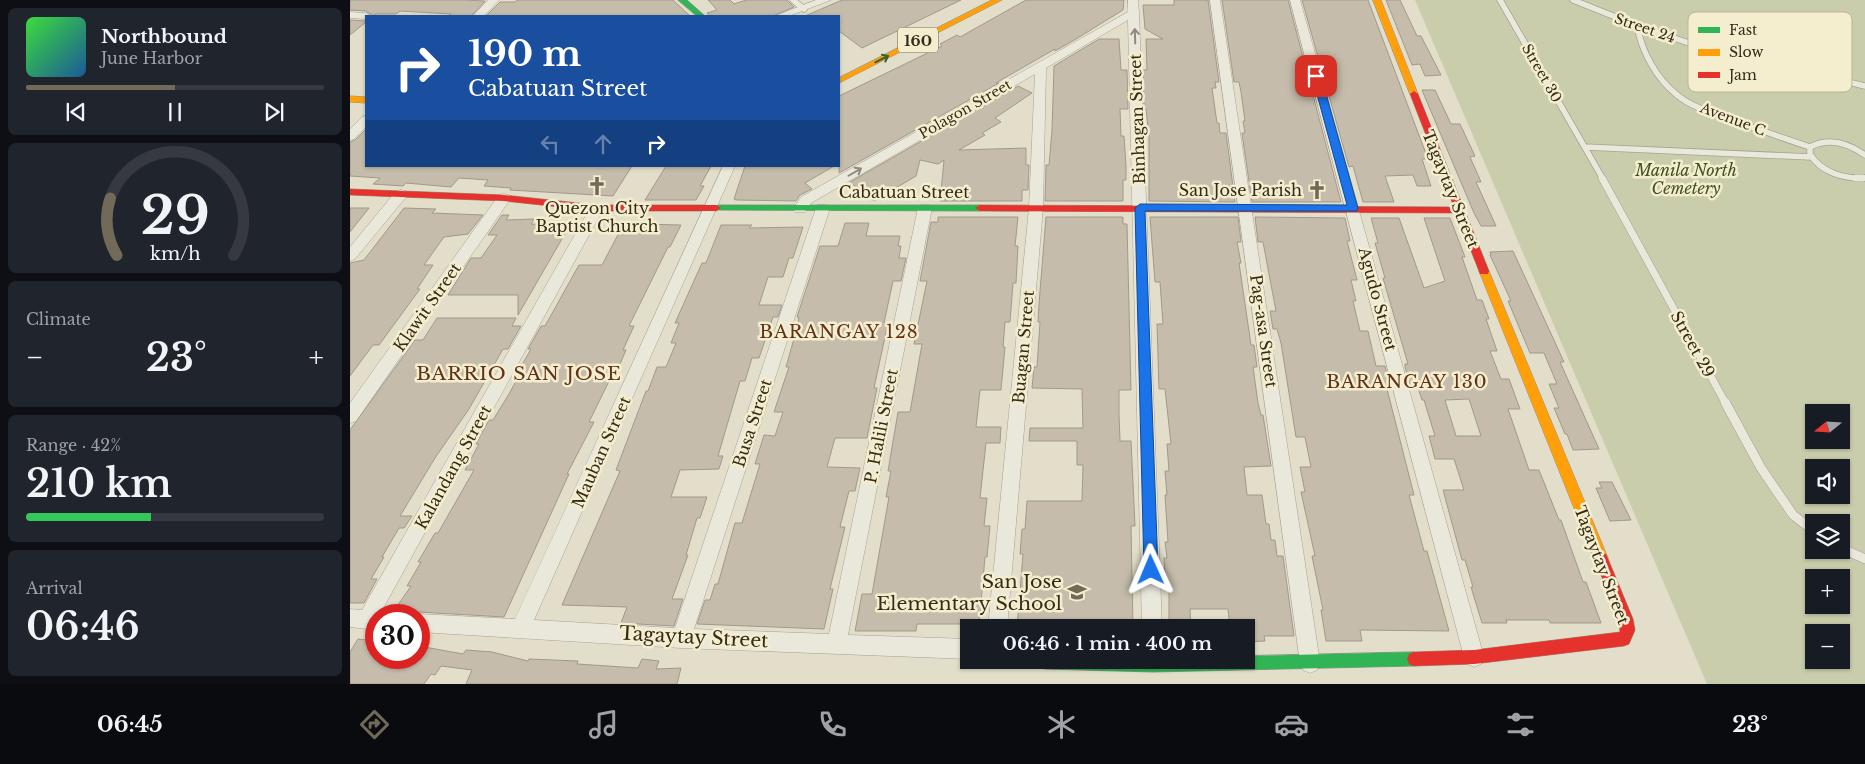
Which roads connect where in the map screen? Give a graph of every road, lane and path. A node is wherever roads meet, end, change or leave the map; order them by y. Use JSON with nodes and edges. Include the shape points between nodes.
{"nodes":[{"id":1,"x":494,"y":0,"type":"edge"},
{"id":2,"x":682,"y":0,"type":"edge"},
{"id":3,"x":794,"y":0,"type":"edge"},
{"id":4,"x":826,"y":0,"type":"edge"},
{"id":5,"x":998,"y":0,"type":"edge"},
{"id":6,"x":1133,"y":0,"type":"edge"},
{"id":7,"x":1214,"y":0,"type":"edge"},
{"id":8,"x":1295,"y":0,"type":"edge"},
{"id":9,"x":1377,"y":0,"type":"edge"},
{"id":10,"x":1500,"y":0,"type":"edge"},
{"id":11,"x":1573,"y":0,"type":"edge"},
{"id":12,"x":804,"y":9,"type":"junction"},
{"id":13,"x":1134,"y":13,"type":"junction"},
{"id":14,"x":479,"y":15,"type":"edge"},
{"id":15,"x":700,"y":15,"type":"edge"},
{"id":16,"x":783,"y":15,"type":"edge"},
{"id":17,"x":350,"y":16,"type":"edge"},
{"id":18,"x":365,"y":16,"type":"edge"},
{"id":19,"x":1637,"y":26,"type":"junction"},
{"id":20,"x":1688,"y":42,"type":"edge"},
{"id":21,"x":1041,"y":66,"type":"junction"},
{"id":22,"x":840,"y":80,"type":"edge"},
{"id":23,"x":1852,"y":82,"type":"edge"},
{"id":24,"x":1865,"y":86,"type":"edge"},
{"id":25,"x":350,"y":99,"type":"edge"},
{"id":26,"x":365,"y":100,"type":"edge"},
{"id":27,"x":365,"y":121,"type":"edge"},
{"id":28,"x":350,"y":136,"type":"edge"},
{"id":29,"x":1585,"y":147,"type":"junction"},
{"id":30,"x":1810,"y":147,"type":"junction"},
{"id":31,"x":1865,"y":155,"type":"edge"},
{"id":32,"x":1810,"y":157,"type":"junction"},
{"id":33,"x":729,"y":167,"type":"edge"},
{"id":34,"x":1863,"y":180,"type":"edge"},
{"id":35,"x":350,"y":192,"type":"edge"},
{"id":36,"x":401,"y":194,"type":"junction"},
{"id":37,"x":504,"y":198,"type":"junction"},
{"id":38,"x":597,"y":208,"type":"junction"},
{"id":39,"x":823,"y":208,"type":"junction"},
{"id":40,"x":925,"y":208,"type":"junction"},
{"id":41,"x":1036,"y":208,"type":"junction"},
{"id":42,"x":1140,"y":208,"type":"junction"},
{"id":43,"x":1246,"y":208,"type":"junction"},
{"id":44,"x":1353,"y":208,"type":"junction"},
{"id":45,"x":711,"y":209,"type":"junction"},
{"id":46,"x":800,"y":209,"type":"junction"},
{"id":47,"x":1459,"y":210,"type":"junction"},
{"id":48,"x":350,"y":256,"type":"edge"},
{"id":49,"x":350,"y":416,"type":"edge"},
{"id":50,"x":1805,"y":524,"type":"edge"},
{"id":51,"x":1850,"y":552,"type":"edge"},
{"id":52,"x":1865,"y":559,"type":"edge"},
{"id":53,"x":998,"y":619,"type":"edge"},
{"id":54,"x":1152,"y":619,"type":"edge"},
{"id":55,"x":364,"y":620,"type":"edge"},
{"id":56,"x":430,"y":624,"type":"edge"},
{"id":57,"x":521,"y":628,"type":"junction"},
{"id":58,"x":680,"y":638,"type":"junction"},
{"id":59,"x":837,"y":644,"type":"junction"},
{"id":60,"x":960,"y":649,"type":"edge"},
{"id":61,"x":1474,"y":657,"type":"junction"},
{"id":62,"x":1255,"y":663,"type":"edge"},
{"id":63,"x":1310,"y":663,"type":"junction"}],
"edges":[{"from":1,"to":14,"type":"street"},
{"from":2,"to":15,"type":"street"},
{"from":3,"to":12,"type":"lane"},
{"from":4,"to":12,"type":"street"},
{"from":22,"to":5,"type":"street","number":"160","one_way":true},
{"from":6,"to":13,"type":"street","name":"Binhagan Street"},
{"from":7,"to":43,"type":"street","name":"Pag-asa Street"},
{"from":8,"to":44,"type":"street","name":"Agudo Street"},
{"from":9,"to":47,"type":"street","name":"Tagaytay Street"},
{"from":10,"to":29,"type":"lane","name":"Street 30"},
{"from":11,"to":19,"type":"lane","name":"Street 24"},
{"from":12,"to":16,"type":"street"},
{"from":13,"to":21,"type":"street","name":"Polagon Street"},
{"from":42,"to":13,"type":"street","name":"Binhagan Street","one_way":true},
{"from":17,"to":18,"type":"street"},
{"from":19,"to":20,"type":"lane","name":"Street 24"},
{"from":19,"to":30,"type":"lane","name":"Avenue C","via":[[1644,50],[1668,87],[1679,97],[1754,129]]},
{"from":21,"to":41,"type":"street","name":"Buagan Street"},
{"from":46,"to":21,"type":"street","name":"Polagon Street","one_way":true,"via":[[806,200]]},
{"from":23,"to":24,"type":"lane","name":"Street 24"},
{"from":25,"to":26,"type":"street"},
{"from":27,"to":28,"type":"street"},
{"from":29,"to":32,"type":"lane"},
{"from":29,"to":50,"type":"lane","name":"Street 29","via":[[1761,468],[1793,515]]},
{"from":30,"to":31,"type":"lane","via":[[1817,142],[1844,144]]},
{"from":30,"to":32,"type":"lane"},
{"from":32,"to":34,"type":"lane","via":[[1822,168],[1841,177]]},
{"from":33,"to":45,"type":"street","name":"Mauban Street"},
{"from":35,"to":36,"type":"street","name":"Cabatuan Street"},
{"from":36,"to":37,"type":"street","name":"Cabatuan Street"},
{"from":36,"to":48,"type":"street"},
{"from":37,"to":38,"type":"street","name":"Cabatuan Street"},
{"from":37,"to":49,"type":"street","name":"Klawit Street"},
{"from":38,"to":45,"type":"street","name":"Cabatuan Street"},
{"from":38,"to":55,"type":"street","name":"Kalandang Street"},
{"from":39,"to":40,"type":"street","name":"Cabatuan Street"},
{"from":39,"to":46,"type":"street","name":"Cabatuan Street"},
{"from":39,"to":58,"type":"street","name":"Busa Street"},
{"from":40,"to":41,"type":"street","name":"Cabatuan Street"},
{"from":40,"to":59,"type":"street","name":"P. Halili Street"},
{"from":41,"to":42,"type":"street","name":"Cabatuan Street"},
{"from":41,"to":53,"type":"street","name":"Buagan Street"},
{"from":42,"to":43,"type":"street","name":"Cabatuan Street"},
{"from":42,"to":54,"type":"street","name":"Binhagan Street"},
{"from":43,"to":44,"type":"street","name":"Cabatuan Street"},
{"from":43,"to":63,"type":"street","name":"Pag-asa Street"},
{"from":44,"to":47,"type":"street","name":"Cabatuan Street"},
{"from":44,"to":61,"type":"street","name":"Agudo Street"},
{"from":45,"to":46,"type":"street","name":"Cabatuan Street"},
{"from":45,"to":57,"type":"street","name":"Mauban Street"},
{"from":47,"to":61,"type":"street","name":"Tagaytay Street","via":[[1626,618],[1628,630],[1624,639]]},
{"from":51,"to":52,"type":"lane"},
{"from":56,"to":57,"type":"street","name":"Tagaytay Street"},
{"from":57,"to":58,"type":"street","name":"Tagaytay Street"},
{"from":58,"to":59,"type":"street","name":"Tagaytay Street"},
{"from":59,"to":60,"type":"street","name":"Tagaytay Street"},
{"from":61,"to":63,"type":"street","name":"Tagaytay Street"},
{"from":62,"to":63,"type":"street","name":"Tagaytay Street"}]}
